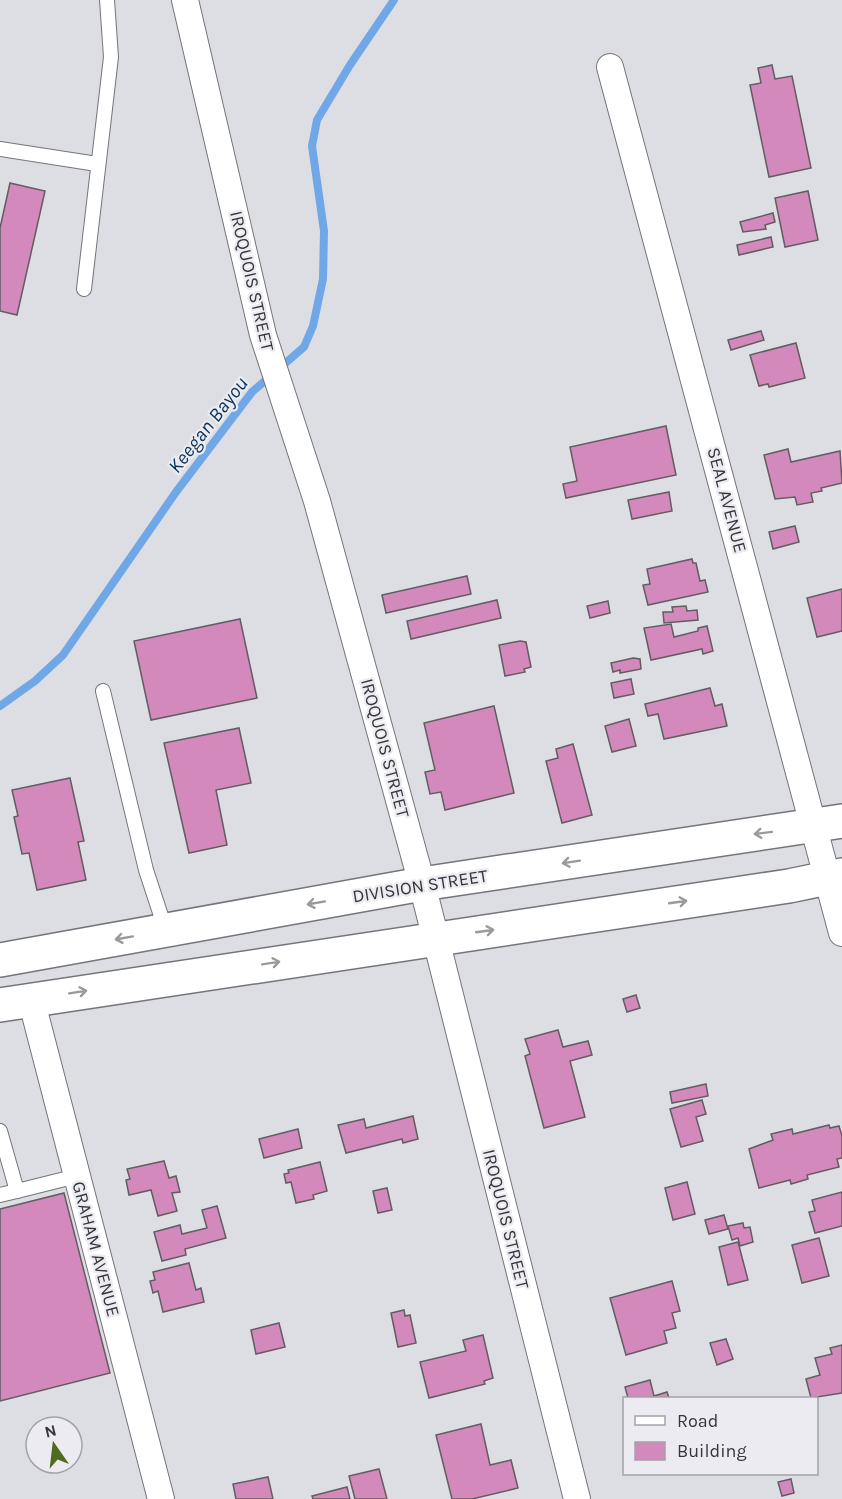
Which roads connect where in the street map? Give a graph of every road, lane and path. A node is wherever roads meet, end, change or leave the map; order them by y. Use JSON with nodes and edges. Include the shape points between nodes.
{"nodes":[{"id":1,"x":107,"y":0,"type":"edge"},
{"id":2,"x":185,"y":0,"type":"edge"},
{"id":3,"x":610,"y":67,"type":"dead end"},
{"id":4,"x":0,"y":149,"type":"edge"},
{"id":5,"x":97,"y":164,"type":"junction"},
{"id":6,"x":84,"y":289,"type":"dead end"},
{"id":7,"x":102,"y":691,"type":"dead end"},
{"id":8,"x":829,"y":824,"type":"edge"},
{"id":9,"x":835,"y":876,"type":"edge"},
{"id":10,"x":422,"y":884,"type":"junction"},
{"id":11,"x":166,"y":931,"type":"junction"},
{"id":12,"x":842,"y":933,"type":"edge"},
{"id":13,"x":434,"y":938,"type":"junction"},
{"id":14,"x":0,"y":960,"type":"edge"},
{"id":15,"x":16,"y":1002,"type":"edge"},
{"id":16,"x":0,"y":1131,"type":"edge"},
{"id":17,"x":77,"y":1176,"type":"junction"},
{"id":18,"x":16,"y":1191,"type":"junction"},
{"id":19,"x":0,"y":1195,"type":"edge"},
{"id":20,"x":161,"y":1499,"type":"edge"},
{"id":21,"x":577,"y":1499,"type":"edge"}],
"edges":[{"from":1,"to":5,"type":"lane","via":[[111,57]]},
{"from":2,"to":10,"type":"street","name":"IROQUOIS STREET","via":[[263,335],[317,501]]},
{"from":3,"to":8,"type":"street","name":"SEAL AVENUE"},
{"from":4,"to":5,"type":"lane"},
{"from":5,"to":6,"type":"lane"},
{"from":7,"to":11,"type":"lane","via":[[146,870]]},
{"from":8,"to":9,"type":"street","name":"SEAL AVENUE"},
{"from":8,"to":10,"type":"main road","name":"DIVISION STREET","one_way":true},
{"from":9,"to":12,"type":"street","name":"SEAL AVENUE"},
{"from":13,"to":9,"type":"main road","one_way":true},
{"from":10,"to":11,"type":"main road","name":"DIVISION STREET","one_way":true},
{"from":10,"to":13,"type":"street","name":"IROQUOIS STREET"},
{"from":11,"to":14,"type":"main road","name":"DIVISION STREET","one_way":true},
{"from":15,"to":13,"type":"main road","one_way":true},
{"from":13,"to":21,"type":"street","name":"IROQUOIS STREET"},
{"from":15,"to":17,"type":"street","name":"GRAHAM AVENUE"},
{"from":16,"to":18,"type":"lane"},
{"from":17,"to":18,"type":"lane"},
{"from":17,"to":20,"type":"street","name":"GRAHAM AVENUE"},
{"from":18,"to":19,"type":"lane"}]}
